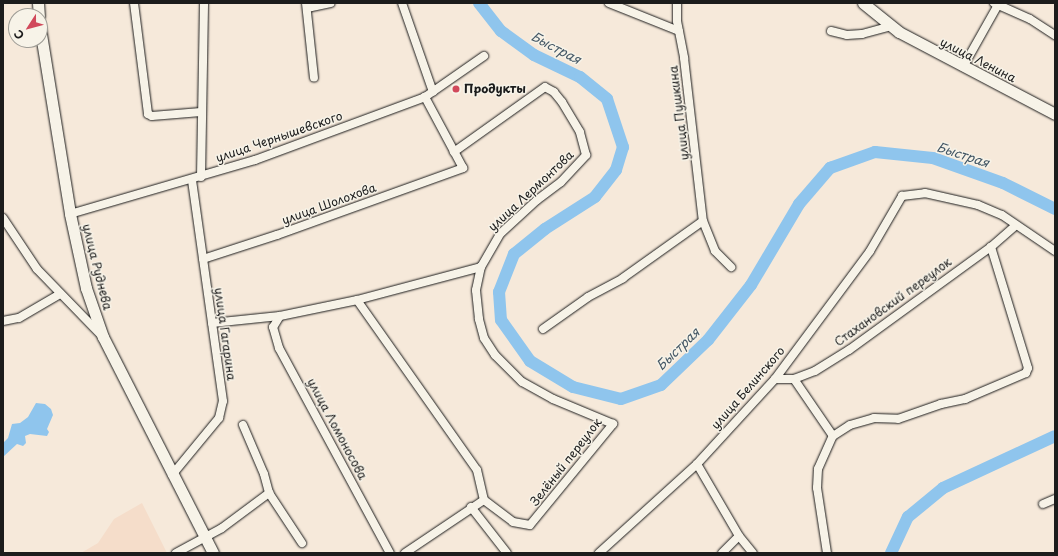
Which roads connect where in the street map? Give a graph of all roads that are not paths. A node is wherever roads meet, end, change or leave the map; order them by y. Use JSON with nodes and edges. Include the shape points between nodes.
{"nodes":[{"id":1,"x":134,"y":3,"type":"edge"},
{"id":2,"x":204,"y":3,"type":"edge"},
{"id":3,"x":330,"y":3,"type":"edge"},
{"id":4,"x":402,"y":3,"type":"edge"},
{"id":5,"x":609,"y":3,"type":"edge"},
{"id":6,"x":677,"y":3,"type":"edge"},
{"id":7,"x":863,"y":3,"type":"edge"},
{"id":8,"x":997,"y":3,"type":"edge"},
{"id":9,"x":306,"y":5,"type":"edge"},
{"id":10,"x":890,"y":26,"type":"junction"},
{"id":11,"x":679,"y":31,"type":"junction"},
{"id":12,"x":831,"y":31,"type":"dead end"},
{"id":13,"x":1055,"y":35,"type":"edge"},
{"id":14,"x":43,"y":48,"type":"edge"},
{"id":15,"x":484,"y":56,"type":"dead end"},
{"id":16,"x":964,"y":67,"type":"junction"},
{"id":17,"x":314,"y":78,"type":"dead end"},
{"id":18,"x":432,"y":92,"type":"junction"},
{"id":19,"x":425,"y":97,"type":"junction"},
{"id":20,"x":202,"y":112,"type":"junction"},
{"id":21,"x":1055,"y":114,"type":"edge"},
{"id":22,"x":454,"y":152,"type":"junction"},
{"id":23,"x":201,"y":177,"type":"junction"},
{"id":24,"x":192,"y":180,"type":"junction"},
{"id":25,"x":70,"y":214,"type":"junction"},
{"id":26,"x":3,"y":218,"type":"edge"},
{"id":27,"x":703,"y":221,"type":"junction"},
{"id":28,"x":1016,"y":225,"type":"junction"},
{"id":29,"x":990,"y":247,"type":"junction"},
{"id":30,"x":1055,"y":251,"type":"edge"},
{"id":31,"x":203,"y":259,"type":"junction"},
{"id":32,"x":481,"y":267,"type":"junction"},
{"id":33,"x":731,"y":267,"type":"dead end"},
{"id":34,"x":60,"y":294,"type":"junction"},
{"id":35,"x":357,"y":300,"type":"junction"},
{"id":36,"x":280,"y":316,"type":"junction"},
{"id":37,"x":3,"y":321,"type":"edge"},
{"id":38,"x":212,"y":324,"type":"junction"},
{"id":39,"x":543,"y":329,"type":"dead end"},
{"id":40,"x":103,"y":337,"type":"junction"},
{"id":41,"x":775,"y":379,"type":"junction"},
{"id":42,"x":794,"y":379,"type":"junction"},
{"id":43,"x":243,"y":425,"type":"dead end"},
{"id":44,"x":833,"y":436,"type":"junction"},
{"id":45,"x":697,"y":464,"type":"junction"},
{"id":46,"x":172,"y":475,"type":"junction"},
{"id":47,"x":269,"y":493,"type":"junction"},
{"id":48,"x":1055,"y":499,"type":"edge"},
{"id":49,"x":484,"y":500,"type":"junction"},
{"id":50,"x":1043,"y":504,"type":"dead end"},
{"id":51,"x":471,"y":508,"type":"junction"},
{"id":52,"x":205,"y":536,"type":"junction"},
{"id":53,"x":739,"y":536,"type":"junction"},
{"id":54,"x":302,"y":543,"type":"dead end"},
{"id":55,"x":176,"y":553,"type":"edge"},
{"id":56,"x":213,"y":553,"type":"edge"},
{"id":57,"x":390,"y":553,"type":"edge"},
{"id":58,"x":405,"y":553,"type":"edge"},
{"id":59,"x":507,"y":553,"type":"edge"},
{"id":60,"x":599,"y":553,"type":"edge"},
{"id":61,"x":722,"y":553,"type":"edge"},
{"id":62,"x":753,"y":553,"type":"edge"},
{"id":63,"x":827,"y":553,"type":"edge"}],
"edges":[{"from":1,"to":20,"type":"street","via":[[148,114],[152,116]]},
{"from":2,"to":20,"type":"street"},
{"from":3,"to":9,"type":"street"},
{"from":4,"to":18,"type":"street"},
{"from":5,"to":11,"type":"street"},
{"from":6,"to":11,"type":"street","name":"улица Пушкина"},
{"from":7,"to":10,"type":"street","name":"улица Ленина"},
{"from":8,"to":13,"type":"street"},
{"from":8,"to":16,"type":"street"},
{"from":9,"to":17,"type":"street"},
{"from":10,"to":12,"type":"street","via":[[862,34],[847,35]]},
{"from":10,"to":16,"type":"street","name":"улица Ленина"},
{"from":11,"to":27,"type":"street","name":"улица Пушкина"},
{"from":14,"to":25,"type":"street","name":"улица Руднева"},
{"from":15,"to":18,"type":"street","name":"улица Чернышевского"},
{"from":16,"to":21,"type":"street","name":"улица Ленина"},
{"from":18,"to":19,"type":"street","name":"улица Чернышевского"},
{"from":19,"to":22,"type":"street"},
{"from":19,"to":23,"type":"street","name":"улица Чернышевского"},
{"from":20,"to":23,"type":"street"},
{"from":22,"to":31,"type":"street","name":"улица Шолохова","via":[[463,168],[277,236]]},
{"from":22,"to":32,"type":"street","name":"улица Лермонтова","via":[[545,87],[554,92],[562,102],[580,132],[586,155],[561,182],[501,233]]},
{"from":23,"to":24,"type":"street","name":"улица Чернышевского"},
{"from":24,"to":25,"type":"street","name":"улица Чернышевского"},
{"from":24,"to":31,"type":"street","name":"улица Гагарина"},
{"from":25,"to":40,"type":"street","name":"улица Руднева","via":[[86,288]]},
{"from":26,"to":34,"type":"street","via":[[37,269]]},
{"from":27,"to":33,"type":"street","name":"улица Пушкина","via":[[715,251]]},
{"from":27,"to":39,"type":"street","via":[[623,278],[588,297]]},
{"from":28,"to":29,"type":"street","name":"Стахановский переулок"},
{"from":28,"to":30,"type":"street"},
{"from":28,"to":41,"type":"street","name":"улица Белинского","via":[[996,213],[949,197],[925,193],[902,196],[870,251]]},
{"from":29,"to":42,"type":"street","name":"Стахановский переулок","via":[[849,350],[815,371]]},
{"from":29,"to":44,"type":"street","via":[[1028,368],[1026,373],[965,399],[941,404],[898,419],[874,418],[850,425]]},
{"from":31,"to":38,"type":"street","name":"улица Гагарина"},
{"from":32,"to":35,"type":"street"},
{"from":32,"to":49,"type":"street","name":"Зелёный переулок","via":[[476,290],[479,319],[484,338],[495,355],[522,382],[553,399],[613,424],[530,525],[513,522]]},
{"from":34,"to":37,"type":"street","via":[[19,318]]},
{"from":34,"to":40,"type":"street","via":[[84,315]]},
{"from":35,"to":36,"type":"street"},
{"from":35,"to":49,"type":"street","via":[[477,470]]},
{"from":36,"to":38,"type":"street"},
{"from":36,"to":57,"type":"street","name":"улица Ломоносова","via":[[273,327],[279,348]]},
{"from":38,"to":46,"type":"street","name":"улица Гагарина","via":[[222,410],[206,436]]},
{"from":40,"to":46,"type":"street","name":"улица Руднева"},
{"from":41,"to":42,"type":"street","name":"Стахановский переулок"},
{"from":41,"to":45,"type":"street","name":"улица Белинского"},
{"from":42,"to":44,"type":"street"},
{"from":43,"to":47,"type":"street","via":[[264,474]]},
{"from":44,"to":63,"type":"street","via":[[818,469],[817,488]]},
{"from":45,"to":53,"type":"street"},
{"from":45,"to":60,"type":"street","name":"улица Белинского"},
{"from":46,"to":52,"type":"street","name":"улица Руднева"},
{"from":47,"to":52,"type":"street","via":[[222,528]]},
{"from":47,"to":54,"type":"street"},
{"from":48,"to":50,"type":"street"},
{"from":49,"to":51,"type":"street"},
{"from":51,"to":58,"type":"street"},
{"from":51,"to":59,"type":"street"},
{"from":52,"to":55,"type":"street"},
{"from":52,"to":56,"type":"street","name":"улица Руднева"},
{"from":53,"to":61,"type":"street"},
{"from":53,"to":62,"type":"street"}]}
